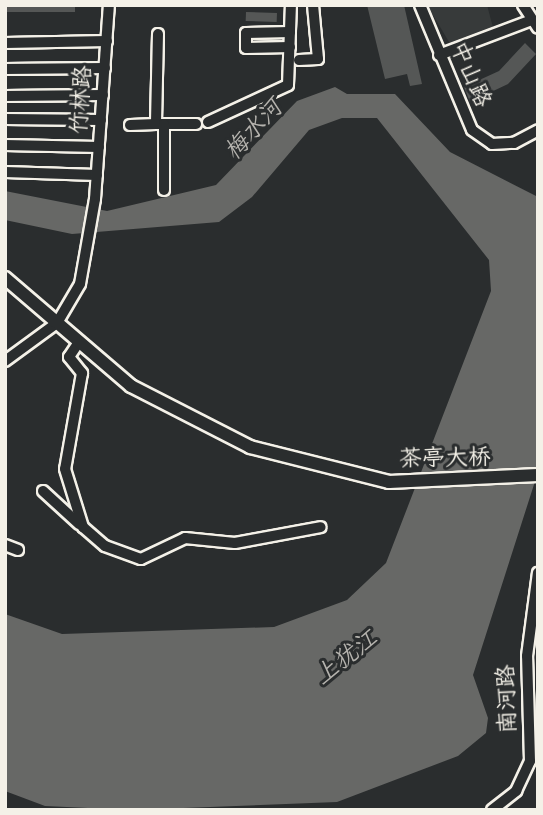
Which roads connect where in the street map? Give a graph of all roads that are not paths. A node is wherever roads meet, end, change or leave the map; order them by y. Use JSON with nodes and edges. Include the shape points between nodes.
{"nodes":[{"id":1,"x":109,"y":5,"type":"edge"},
{"id":2,"x":291,"y":5,"type":"edge"},
{"id":3,"x":313,"y":5,"type":"edge"},
{"id":4,"x":420,"y":5,"type":"edge"},
{"id":5,"x":523,"y":5,"type":"edge"},
{"id":6,"x":529,"y":21,"type":"junction"},
{"id":7,"x":538,"y":28,"type":"edge"},
{"id":8,"x":290,"y":32,"type":"junction"},
{"id":9,"x":158,"y":34,"type":"dead end"},
{"id":10,"x":107,"y":41,"type":"junction"},
{"id":11,"x":5,"y":43,"type":"edge"},
{"id":12,"x":290,"y":47,"type":"junction"},
{"id":13,"x":439,"y":55,"type":"junction"},
{"id":14,"x":299,"y":60,"type":"dead end"},
{"id":15,"x":105,"y":68,"type":"junction"},
{"id":16,"x":5,"y":69,"type":"edge"},
{"id":17,"x":103,"y":95,"type":"junction"},
{"id":18,"x":5,"y":96,"type":"edge"},
{"id":19,"x":5,"y":119,"type":"edge"},
{"id":20,"x":101,"y":120,"type":"junction"},
{"id":21,"x":208,"y":122,"type":"dead end"},
{"id":22,"x":160,"y":124,"type":"junction"},
{"id":23,"x":196,"y":124,"type":"dead end"},
{"id":24,"x":130,"y":125,"type":"dead end"},
{"id":25,"x":538,"y":130,"type":"edge"},
{"id":26,"x":5,"y":145,"type":"edge"},
{"id":27,"x":99,"y":147,"type":"junction"},
{"id":28,"x":5,"y":172,"type":"edge"},
{"id":29,"x":97,"y":175,"type":"junction"},
{"id":30,"x":164,"y":190,"type":"dead end"},
{"id":31,"x":5,"y":278,"type":"edge"},
{"id":32,"x":57,"y":323,"type":"junction"},
{"id":33,"x":79,"y":342,"type":"junction"},
{"id":34,"x":5,"y":361,"type":"edge"},
{"id":35,"x":538,"y":475,"type":"edge"},
{"id":36,"x":43,"y":491,"type":"dead end"},
{"id":37,"x":83,"y":527,"type":"junction"},
{"id":38,"x":321,"y":527,"type":"dead end"},
{"id":39,"x":5,"y":545,"type":"edge"},
{"id":40,"x":18,"y":550,"type":"dead end"},
{"id":41,"x":538,"y":573,"type":"edge"},
{"id":42,"x":492,"y":810,"type":"edge"}],
"edges":[{"from":1,"to":10,"type":"street","name":"竹林路"},
{"from":2,"to":8,"type":"street"},
{"from":3,"to":14,"type":"street","via":[[318,60]]},
{"from":4,"to":13,"type":"street","name":"中山路"},
{"from":5,"to":6,"type":"street"},
{"from":6,"to":7,"type":"street"},
{"from":6,"to":13,"type":"street"},
{"from":8,"to":12,"type":"street"},
{"from":8,"to":12,"type":"street","via":[[246,33],[246,48]]},
{"from":9,"to":22,"type":"street"},
{"from":10,"to":11,"type":"street"},
{"from":10,"to":15,"type":"street","name":"竹林路"},
{"from":12,"to":21,"type":"street","via":[[288,85]]},
{"from":13,"to":25,"type":"street","name":"中山路","via":[[472,130],[492,144],[514,143]]},
{"from":15,"to":16,"type":"street"},
{"from":15,"to":17,"type":"street","name":"竹林路"},
{"from":17,"to":18,"type":"street"},
{"from":17,"to":20,"type":"street","name":"竹林路"},
{"from":19,"to":20,"type":"street"},
{"from":20,"to":27,"type":"street","name":"竹林路"},
{"from":22,"to":23,"type":"street"},
{"from":22,"to":24,"type":"street"},
{"from":22,"to":30,"type":"street"},
{"from":26,"to":27,"type":"street"},
{"from":27,"to":29,"type":"street","name":"竹林路"},
{"from":28,"to":29,"type":"street"},
{"from":29,"to":32,"type":"street","name":"竹林路","via":[[80,284]]},
{"from":31,"to":32,"type":"main road","name":"茶亭大桥"},
{"from":32,"to":33,"type":"main road","name":"茶亭大桥"},
{"from":32,"to":34,"type":"street"},
{"from":33,"to":35,"type":"main road","name":"茶亭大桥","via":[[131,386],[250,447],[352,477],[445,483]]},
{"from":33,"to":37,"type":"street","via":[[69,357],[82,373],[65,469]]},
{"from":36,"to":37,"type":"street"},
{"from":37,"to":38,"type":"street","via":[[105,546],[141,559],[185,538],[235,542]]},
{"from":39,"to":40,"type":"street"},
{"from":41,"to":42,"type":"street","name":"南河路","via":[[527,656],[530,761],[516,791]]}]}
